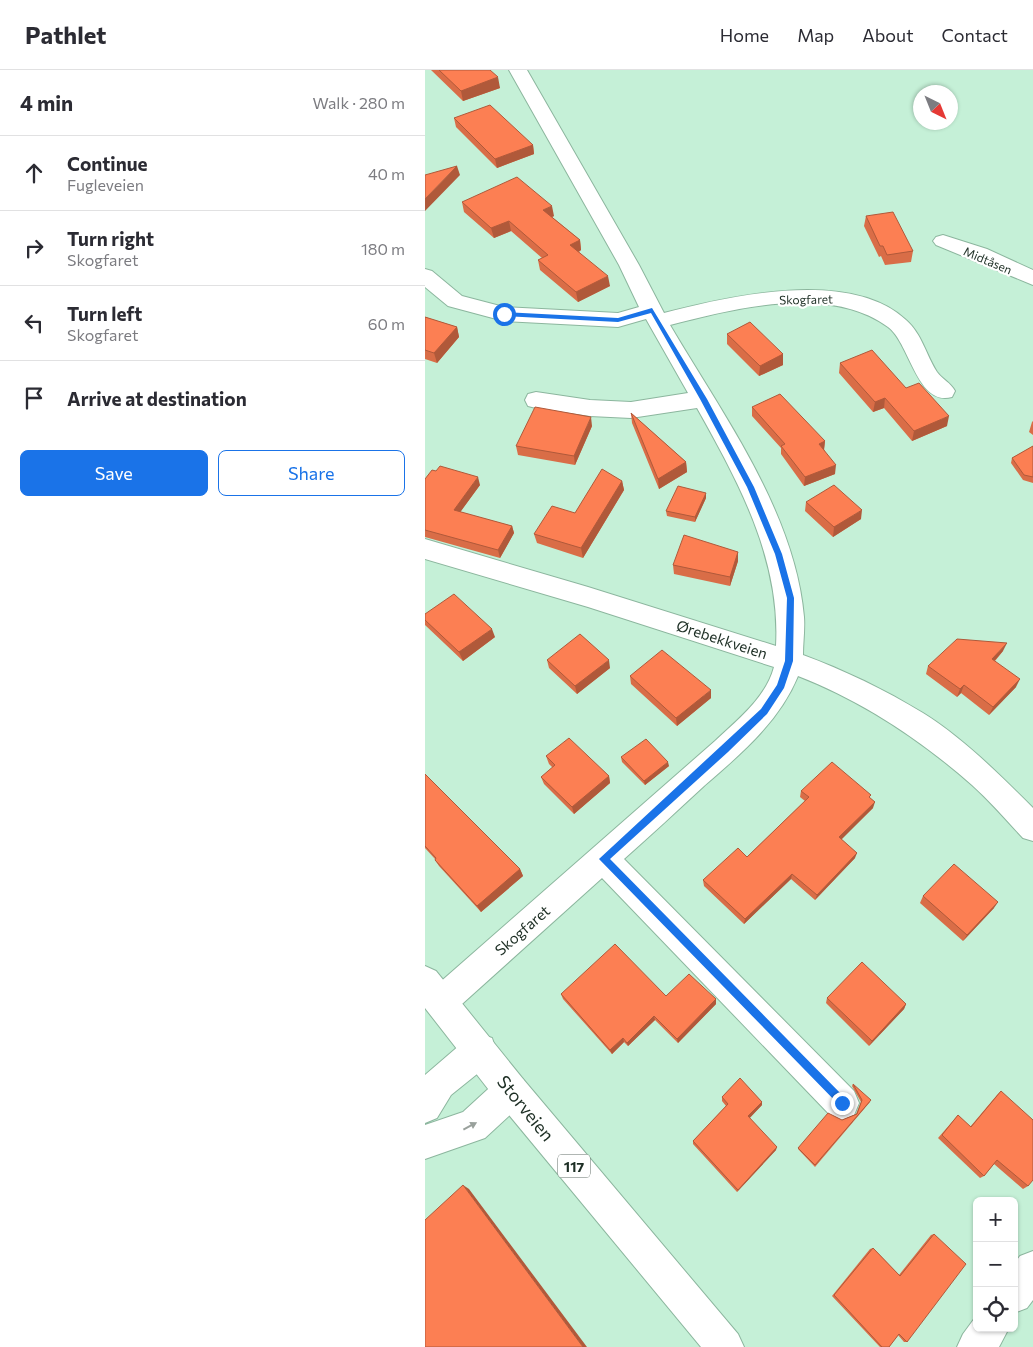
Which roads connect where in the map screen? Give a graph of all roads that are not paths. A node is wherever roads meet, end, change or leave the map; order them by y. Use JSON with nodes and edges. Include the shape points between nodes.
{"nodes":[{"id":1,"x":518,"y":70,"type":"edge"},
{"id":2,"x":943,"y":241,"type":"dead end"},
{"id":3,"x":425,"y":276,"type":"edge"},
{"id":4,"x":1033,"y":278,"type":"edge"},
{"id":5,"x":655,"y":315,"type":"junction"},
{"id":6,"x":944,"y":391,"type":"dead end"},
{"id":7,"x":704,"y":399,"type":"junction"},
{"id":8,"x":536,"y":400,"type":"dead end"},
{"id":9,"x":425,"y":549,"type":"edge"},
{"id":10,"x":789,"y":661,"type":"junction"},
{"id":11,"x":1033,"y":828,"type":"edge"},
{"id":12,"x":604,"y":859,"type":"junction"},
{"id":13,"x":433,"y":992,"type":"edge"},
{"id":14,"x":480,"y":1050,"type":"junction"},
{"id":15,"x":511,"y":1091,"type":"junction"},
{"id":16,"x":842,"y":1103,"type":"dead end"},
{"id":17,"x":425,"y":1106,"type":"edge"},
{"id":18,"x":425,"y":1142,"type":"edge"},
{"id":19,"x":1033,"y":1269,"type":"edge"},
{"id":20,"x":1018,"y":1290,"type":"edge"},
{"id":21,"x":987,"y":1332,"type":"edge"},
{"id":22,"x":725,"y":1347,"type":"edge"},
{"id":23,"x":976,"y":1347,"type":"edge"}],
"edges":[{"from":1,"to":5,"type":"street","name":"Skogfaret"},
{"from":2,"to":4,"type":"street","name":"Midtåsen"},
{"from":3,"to":5,"type":"street","via":[[455,301],[504,314],[618,320]]},
{"from":5,"to":6,"type":"street","name":"Skogfaret","via":[[821,296],[844,298],[865,304],[896,322],[908,334],[931,378]]},
{"from":5,"to":7,"type":"street","name":"Skogfaret"},
{"from":7,"to":8,"type":"street","via":[[631,410]]},
{"from":7,"to":10,"type":"street","name":"Skogfaret","via":[[751,487],[779,554],[790,598]]},
{"from":9,"to":10,"type":"street","name":"Ørebekkveien"},
{"from":10,"to":11,"type":"street","name":"Ørebekkveien","via":[[827,676],[914,722],[983,777]]},
{"from":10,"to":12,"type":"street","name":"Skogfaret","via":[[781,686],[764,712]]},
{"from":12,"to":13,"type":"street","name":"Skogfaret"},
{"from":12,"to":16,"type":"street"},
{"from":13,"to":14,"type":"street","name":"Storveien","number":"117"},
{"from":14,"to":15,"type":"street","name":"Storveien","number":"117"},
{"from":14,"to":17,"type":"street","via":[[439,1083]]},
{"from":18,"to":15,"type":"street","one_way":true,"via":[[473,1126]]},
{"from":15,"to":22,"type":"street","name":"Storveien","number":"117"},
{"from":19,"to":20,"type":"street"},
{"from":21,"to":23,"type":"street"}]}
